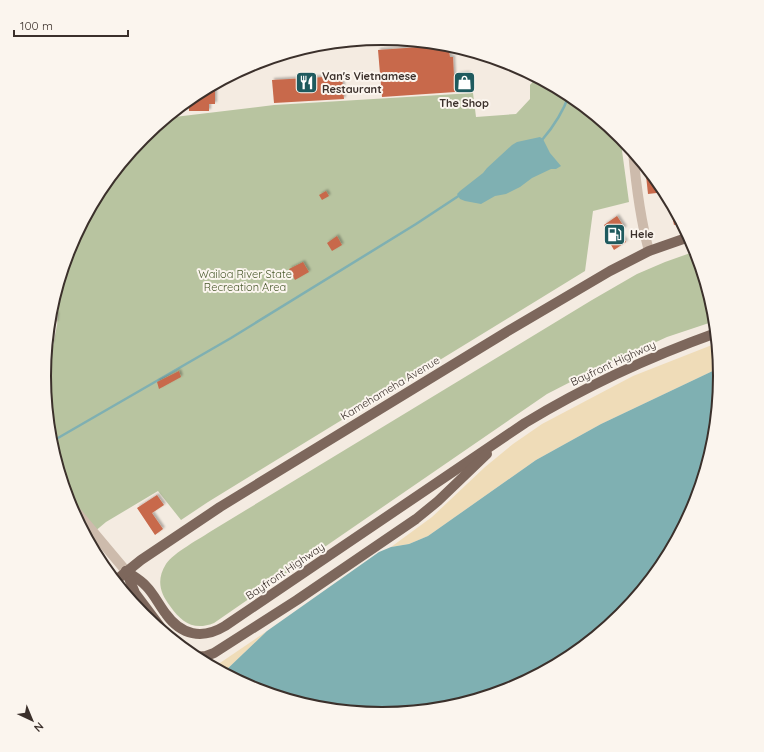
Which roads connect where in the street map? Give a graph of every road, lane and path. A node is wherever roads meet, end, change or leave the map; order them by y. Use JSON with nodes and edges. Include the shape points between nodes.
{"nodes":[{"id":1,"x":633,"y":160,"type":"edge"},
{"id":2,"x":683,"y":239,"type":"edge"},
{"id":3,"x":649,"y":251,"type":"junction"},
{"id":4,"x":710,"y":335,"type":"edge"},
{"id":5,"x":525,"y":423,"type":"junction"},
{"id":6,"x":86,"y":523,"type":"edge"},
{"id":7,"x":126,"y":572,"type":"junction"},
{"id":8,"x":119,"y":578,"type":"edge"},
{"id":9,"x":148,"y":610,"type":"edge"},
{"id":10,"x":206,"y":656,"type":"edge"}],
"edges":[{"from":1,"to":3,"type":"street","via":[[638,202]]},
{"from":2,"to":3,"type":"main road","name":"Kamehameha Avenue"},
{"from":3,"to":7,"type":"main road","name":"Kamehameha Avenue","via":[[528,319],[292,462],[220,507]]},
{"from":4,"to":5,"type":"main road","name":"Bayfront Highway","via":[[614,374]]},
{"from":5,"to":7,"type":"main road","name":"Bayfront Highway","via":[[214,632],[201,634],[183,630],[172,621],[145,585]]},
{"from":5,"to":10,"type":"main road","name":"Bayfront Highway","via":[[416,518],[297,600]]},
{"from":6,"to":7,"type":"street"},
{"from":7,"to":8,"type":"main road","name":"Kamehameha Avenue"},
{"from":7,"to":9,"type":"main road","via":[[135,593]]}]}
